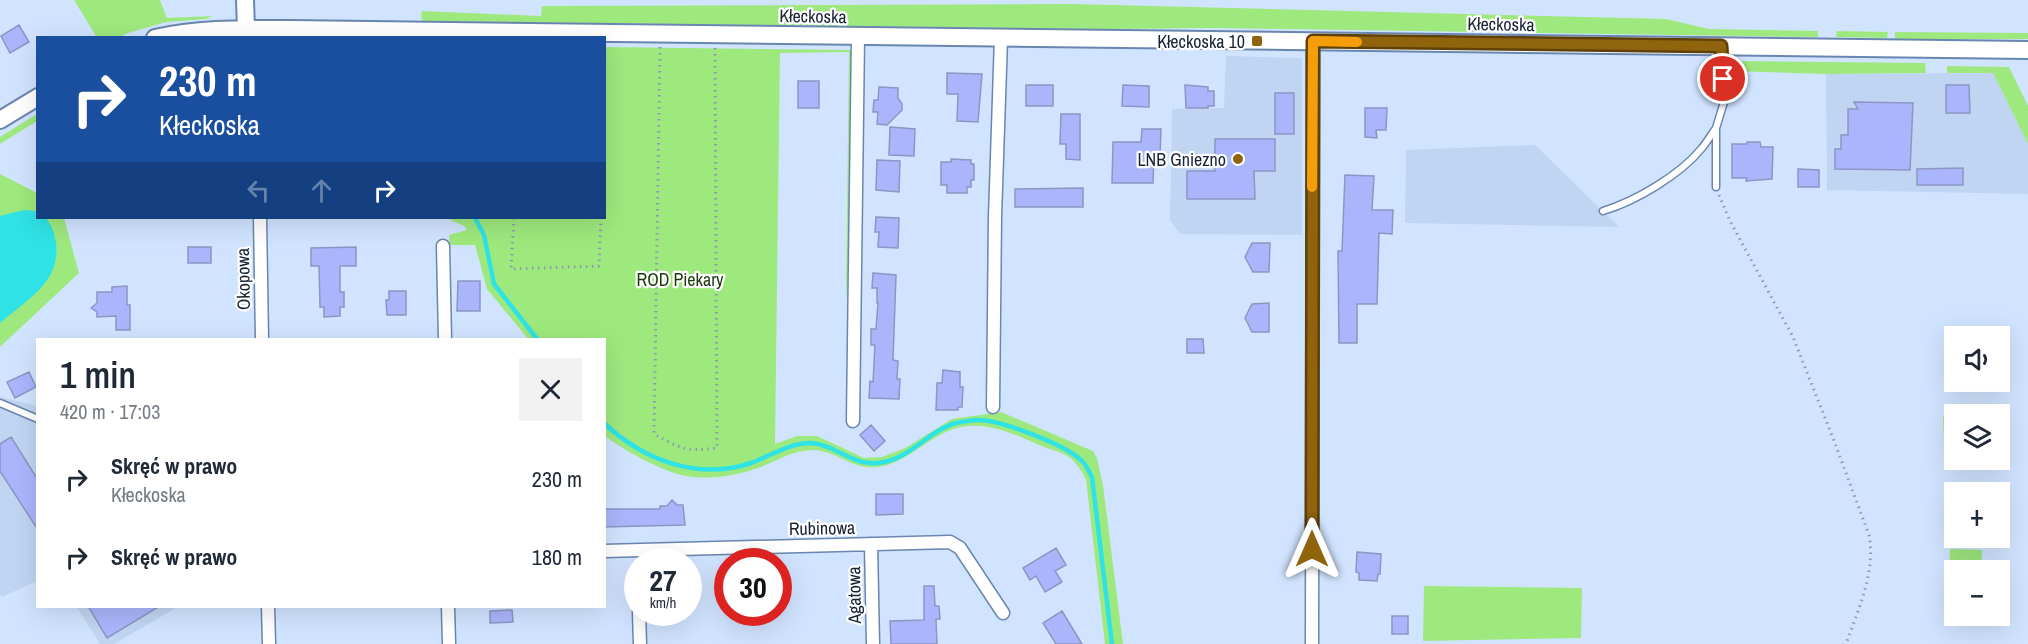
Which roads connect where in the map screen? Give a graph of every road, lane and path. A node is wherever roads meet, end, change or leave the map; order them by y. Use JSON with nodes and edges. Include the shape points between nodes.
{"nodes":[{"id":1,"x":245,"y":0,"type":"edge"},
{"id":2,"x":252,"y":32,"type":"edge"},
{"id":3,"x":660,"y":34,"type":"junction"},
{"id":4,"x":715,"y":35,"type":"junction"},
{"id":5,"x":165,"y":36,"type":"edge"},
{"id":6,"x":858,"y":36,"type":"junction"},
{"id":7,"x":1001,"y":38,"type":"junction"},
{"id":8,"x":1313,"y":41,"type":"junction"},
{"id":9,"x":1721,"y":46,"type":"junction"},
{"id":10,"x":2028,"y":50,"type":"edge"},
{"id":11,"x":36,"y":98,"type":"edge"},
{"id":12,"x":0,"y":120,"type":"edge"},
{"id":13,"x":1716,"y":128,"type":"junction"},
{"id":14,"x":1716,"y":188,"type":"joint"},
{"id":15,"x":1603,"y":211,"type":"dead end"},
{"id":16,"x":260,"y":219,"type":"edge"},
{"id":17,"x":514,"y":219,"type":"edge"},
{"id":18,"x":601,"y":219,"type":"edge"},
{"id":19,"x":443,"y":246,"type":"dead end"},
{"id":20,"x":262,"y":338,"type":"edge"},
{"id":21,"x":445,"y":338,"type":"edge"},
{"id":22,"x":0,"y":403,"type":"edge"},
{"id":23,"x":993,"y":407,"type":"dead end"},
{"id":24,"x":36,"y":418,"type":"edge"},
{"id":25,"x":853,"y":421,"type":"dead end"},
{"id":26,"x":871,"y":544,"type":"junction"},
{"id":27,"x":606,"y":551,"type":"edge"},
{"id":28,"x":702,"y":553,"type":"edge"},
{"id":29,"x":624,"y":554,"type":"edge"},
{"id":30,"x":268,"y":608,"type":"edge"},
{"id":31,"x":448,"y":608,"type":"edge"},
{"id":32,"x":1003,"y":613,"type":"dead end"},
{"id":33,"x":639,"y":626,"type":"edge"},
{"id":34,"x":269,"y":644,"type":"edge"},
{"id":35,"x":449,"y":644,"type":"edge"},
{"id":36,"x":640,"y":644,"type":"edge"},
{"id":37,"x":873,"y":644,"type":"edge"},
{"id":38,"x":1312,"y":644,"type":"edge"},
{"id":39,"x":1846,"y":644,"type":"edge"}],
"edges":[{"from":1,"to":2,"type":"main road"},
{"from":2,"to":3,"type":"main road","name":"Kłeckoska"},
{"from":2,"to":5,"type":"main road","name":"Kłeckoska"},
{"from":3,"to":4,"type":"main road","name":"Kłeckoska"},
{"from":3,"to":4,"type":"path","via":[[654,434],[685,450],[697,451],[717,448]]},
{"from":4,"to":6,"type":"main road","name":"Kłeckoska"},
{"from":6,"to":7,"type":"main road","name":"Kłeckoska"},
{"from":6,"to":25,"type":"street","name":"Kłeckoska"},
{"from":7,"to":8,"type":"main road","name":"Kłeckoska"},
{"from":7,"to":23,"type":"street"},
{"from":8,"to":9,"type":"main road","name":"Kłeckoska"},
{"from":8,"to":38,"type":"street"},
{"from":9,"to":10,"type":"main road","name":"Kłeckoska"},
{"from":9,"to":13,"type":"lane","via":[[1724,102]]},
{"from":11,"to":12,"type":"main road"},
{"from":13,"to":14,"type":"lane"},
{"from":13,"to":15,"type":"lane","via":[[1702,149],[1673,174]]},
{"from":14,"to":39,"type":"path","via":[[1792,337],[1869,535],[1867,582]]},
{"from":16,"to":20,"type":"street","name":"Okopowa"},
{"from":17,"to":18,"type":"path","via":[[511,269],[600,266]]},
{"from":19,"to":21,"type":"street"},
{"from":22,"to":24,"type":"lane"},
{"from":26,"to":28,"type":"street","name":"Rubinowa"},
{"from":26,"to":32,"type":"street","name":"Rubinowa","via":[[950,542],[960,548]]},
{"from":26,"to":37,"type":"street","name":"Agatowa"},
{"from":27,"to":29,"type":"street","name":"Rubinowa"},
{"from":30,"to":34,"type":"street"},
{"from":31,"to":35,"type":"street"},
{"from":33,"to":36,"type":"street"}]}
